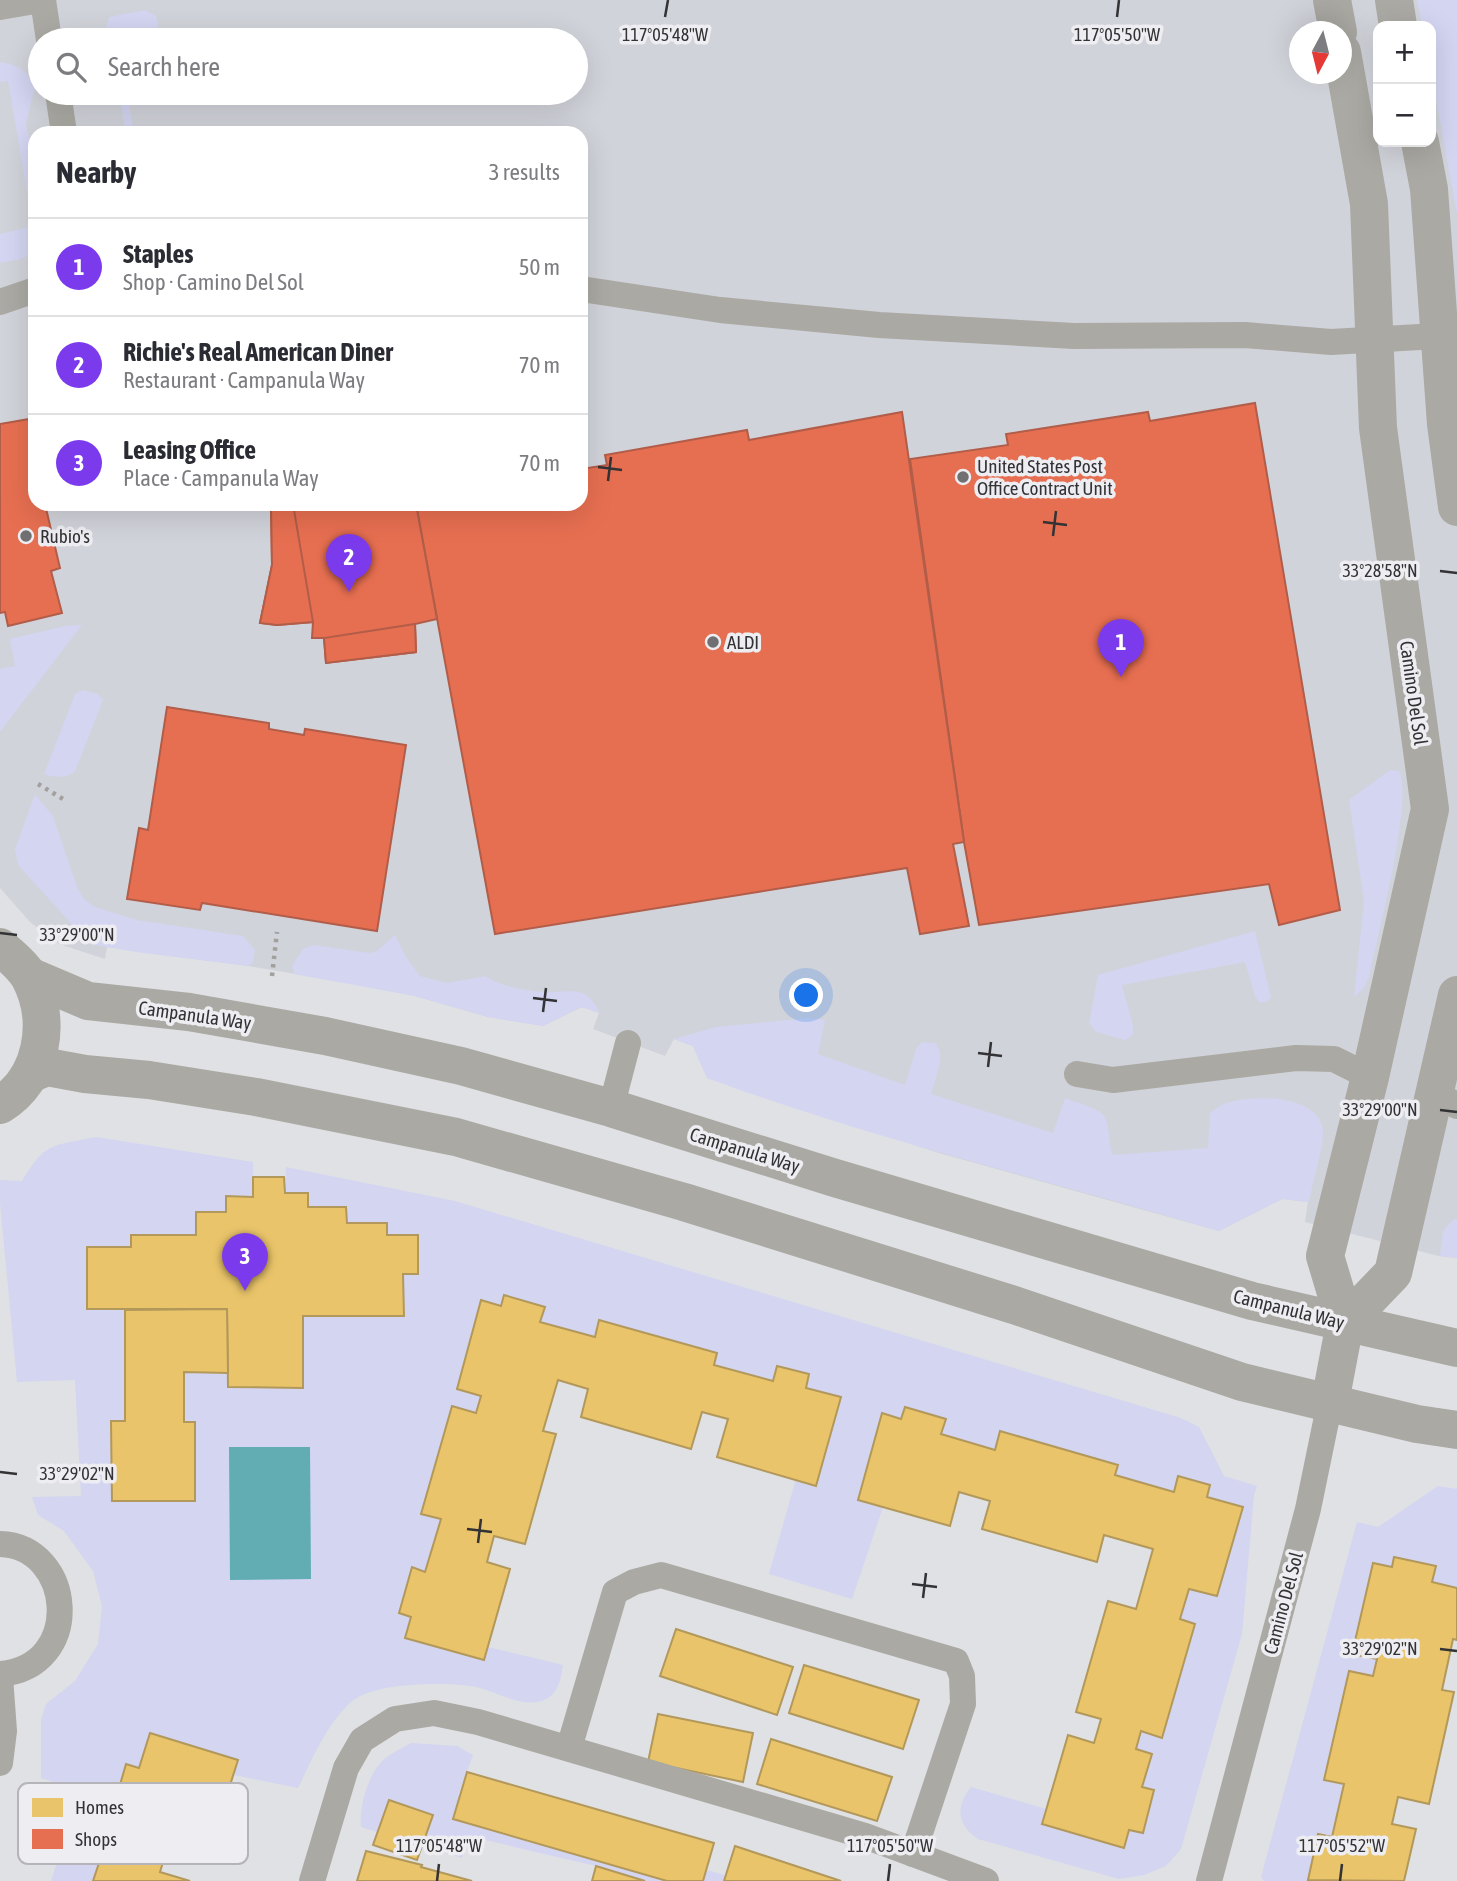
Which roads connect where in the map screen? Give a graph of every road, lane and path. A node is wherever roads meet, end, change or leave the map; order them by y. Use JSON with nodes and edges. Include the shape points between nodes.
{"nodes":[{"id":1,"x":42,"y":0,"type":"edge"},
{"id":2,"x":1332,"y":0,"type":"edge"},
{"id":3,"x":1394,"y":0,"type":"edge"},
{"id":4,"x":0,"y":7,"type":"edge"},
{"id":5,"x":1336,"y":21,"type":"edge"},
{"id":6,"x":1397,"y":21,"type":"edge"},
{"id":7,"x":47,"y":28,"type":"edge"},
{"id":8,"x":1348,"y":84,"type":"edge"},
{"id":9,"x":60,"y":105,"type":"edge"},
{"id":10,"x":63,"y":126,"type":"edge"},
{"id":11,"x":1421,"y":147,"type":"edge"},
{"id":12,"x":588,"y":290,"type":"edge"},
{"id":13,"x":28,"y":292,"type":"edge"},
{"id":14,"x":0,"y":302,"type":"edge"},
{"id":15,"x":1448,"y":336,"type":"edge"},
{"id":16,"x":1374,"y":340,"type":"junction"},
{"id":17,"x":1453,"y":446,"type":"edge"},
{"id":18,"x":1457,"y":507,"type":"edge"},
{"id":19,"x":38,"y":784,"type":"dead end"},
{"id":20,"x":62,"y":799,"type":"dead end"},
{"id":21,"x":277,"y":932,"type":"dead end"},
{"id":22,"x":0,"y":947,"type":"edge"},
{"id":23,"x":29,"y":976,"type":"junction"},
{"id":24,"x":272,"y":977,"type":"dead end"},
{"id":25,"x":1457,"y":995,"type":"edge"},
{"id":26,"x":628,"y":1043,"type":"dead end"},
{"id":27,"x":30,"y":1074,"type":"junction"},
{"id":28,"x":1077,"y":1074,"type":"dead end"},
{"id":29,"x":1370,"y":1077,"type":"junction"},
{"id":30,"x":1446,"y":1099,"type":"edge"},
{"id":31,"x":0,"y":1105,"type":"edge"},
{"id":32,"x":611,"y":1108,"type":"junction"},
{"id":33,"x":1345,"y":1323,"type":"junction"},
{"id":34,"x":1457,"y":1348,"type":"edge"},
{"id":35,"x":1330,"y":1402,"type":"junction"},
{"id":36,"x":1457,"y":1430,"type":"edge"},
{"id":37,"x":0,"y":1544,"type":"edge"},
{"id":38,"x":0,"y":1675,"type":"edge"},
{"id":39,"x":569,"y":1748,"type":"junction"},
{"id":40,"x":0,"y":1763,"type":"edge"},
{"id":41,"x":913,"y":1854,"type":"junction"},
{"id":42,"x":973,"y":1879,"type":"edge"},
{"id":43,"x":312,"y":1881,"type":"edge"},
{"id":44,"x":1209,"y":1881,"type":"edge"}],
"edges":[{"from":1,"to":4,"type":"lane"},
{"from":1,"to":7,"type":"lane"},
{"from":2,"to":5,"type":"street"},
{"from":3,"to":6,"type":"street"},
{"from":8,"to":16,"type":"street","name":"Camino Del Sol","via":[[1369,204]]},
{"from":9,"to":10,"type":"lane"},
{"from":11,"to":15,"type":"street"},
{"from":12,"to":16,"type":"lane","via":[[720,310],[879,325],[1074,336]]},
{"from":13,"to":14,"type":"lane"},
{"from":15,"to":16,"type":"lane"},
{"from":15,"to":17,"type":"street"},
{"from":16,"to":29,"type":"street","name":"Camino Del Sol","via":[[1378,428],[1430,809]]},
{"from":17,"to":18,"type":"street"},
{"from":19,"to":20,"type":"path"},
{"from":21,"to":24,"type":"path"},
{"from":22,"to":23,"type":"street"},
{"from":23,"to":27,"type":"street","via":[[41,1007],[42,1036]]},
{"from":23,"to":32,"type":"street","name":"Campanula Way","via":[[88,1001],[189,1012],[325,1036],[461,1066]]},
{"from":25,"to":30,"type":"street"},
{"from":26,"to":32,"type":"lane"},
{"from":27,"to":31,"type":"street"},
{"from":27,"to":35,"type":"street","via":[[47,1068],[149,1080],[456,1137],[697,1206],[1242,1382]]},
{"from":28,"to":29,"type":"lane","via":[[1113,1080],[1296,1058],[1335,1059]]},
{"from":29,"to":33,"type":"street","name":"Camino Del Sol","via":[[1325,1256]]},
{"from":30,"to":33,"type":"street","via":[[1394,1273]]},
{"from":32,"to":33,"type":"street","name":"Campanula Way","via":[[1114,1261]]},
{"from":33,"to":34,"type":"street","name":"Campanula Way"},
{"from":33,"to":35,"type":"street","name":"Camino Del Sol"},
{"from":35,"to":36,"type":"street"},
{"from":35,"to":44,"type":"lane","name":"Camino Del Sol","via":[[1308,1509]]},
{"from":37,"to":38,"type":"lane","via":[[29,1552],[52,1575],[61,1609],[54,1639],[42,1657],[15,1673]]},
{"from":38,"to":40,"type":"lane","via":[[4,1731]]},
{"from":39,"to":41,"type":"lane"},
{"from":39,"to":41,"type":"lane","via":[[615,1592],[634,1582],[661,1576],[957,1661],[963,1704]]},
{"from":39,"to":43,"type":"lane","via":[[434,1713],[395,1719],[362,1740],[346,1768]]},
{"from":41,"to":42,"type":"lane"}]}
